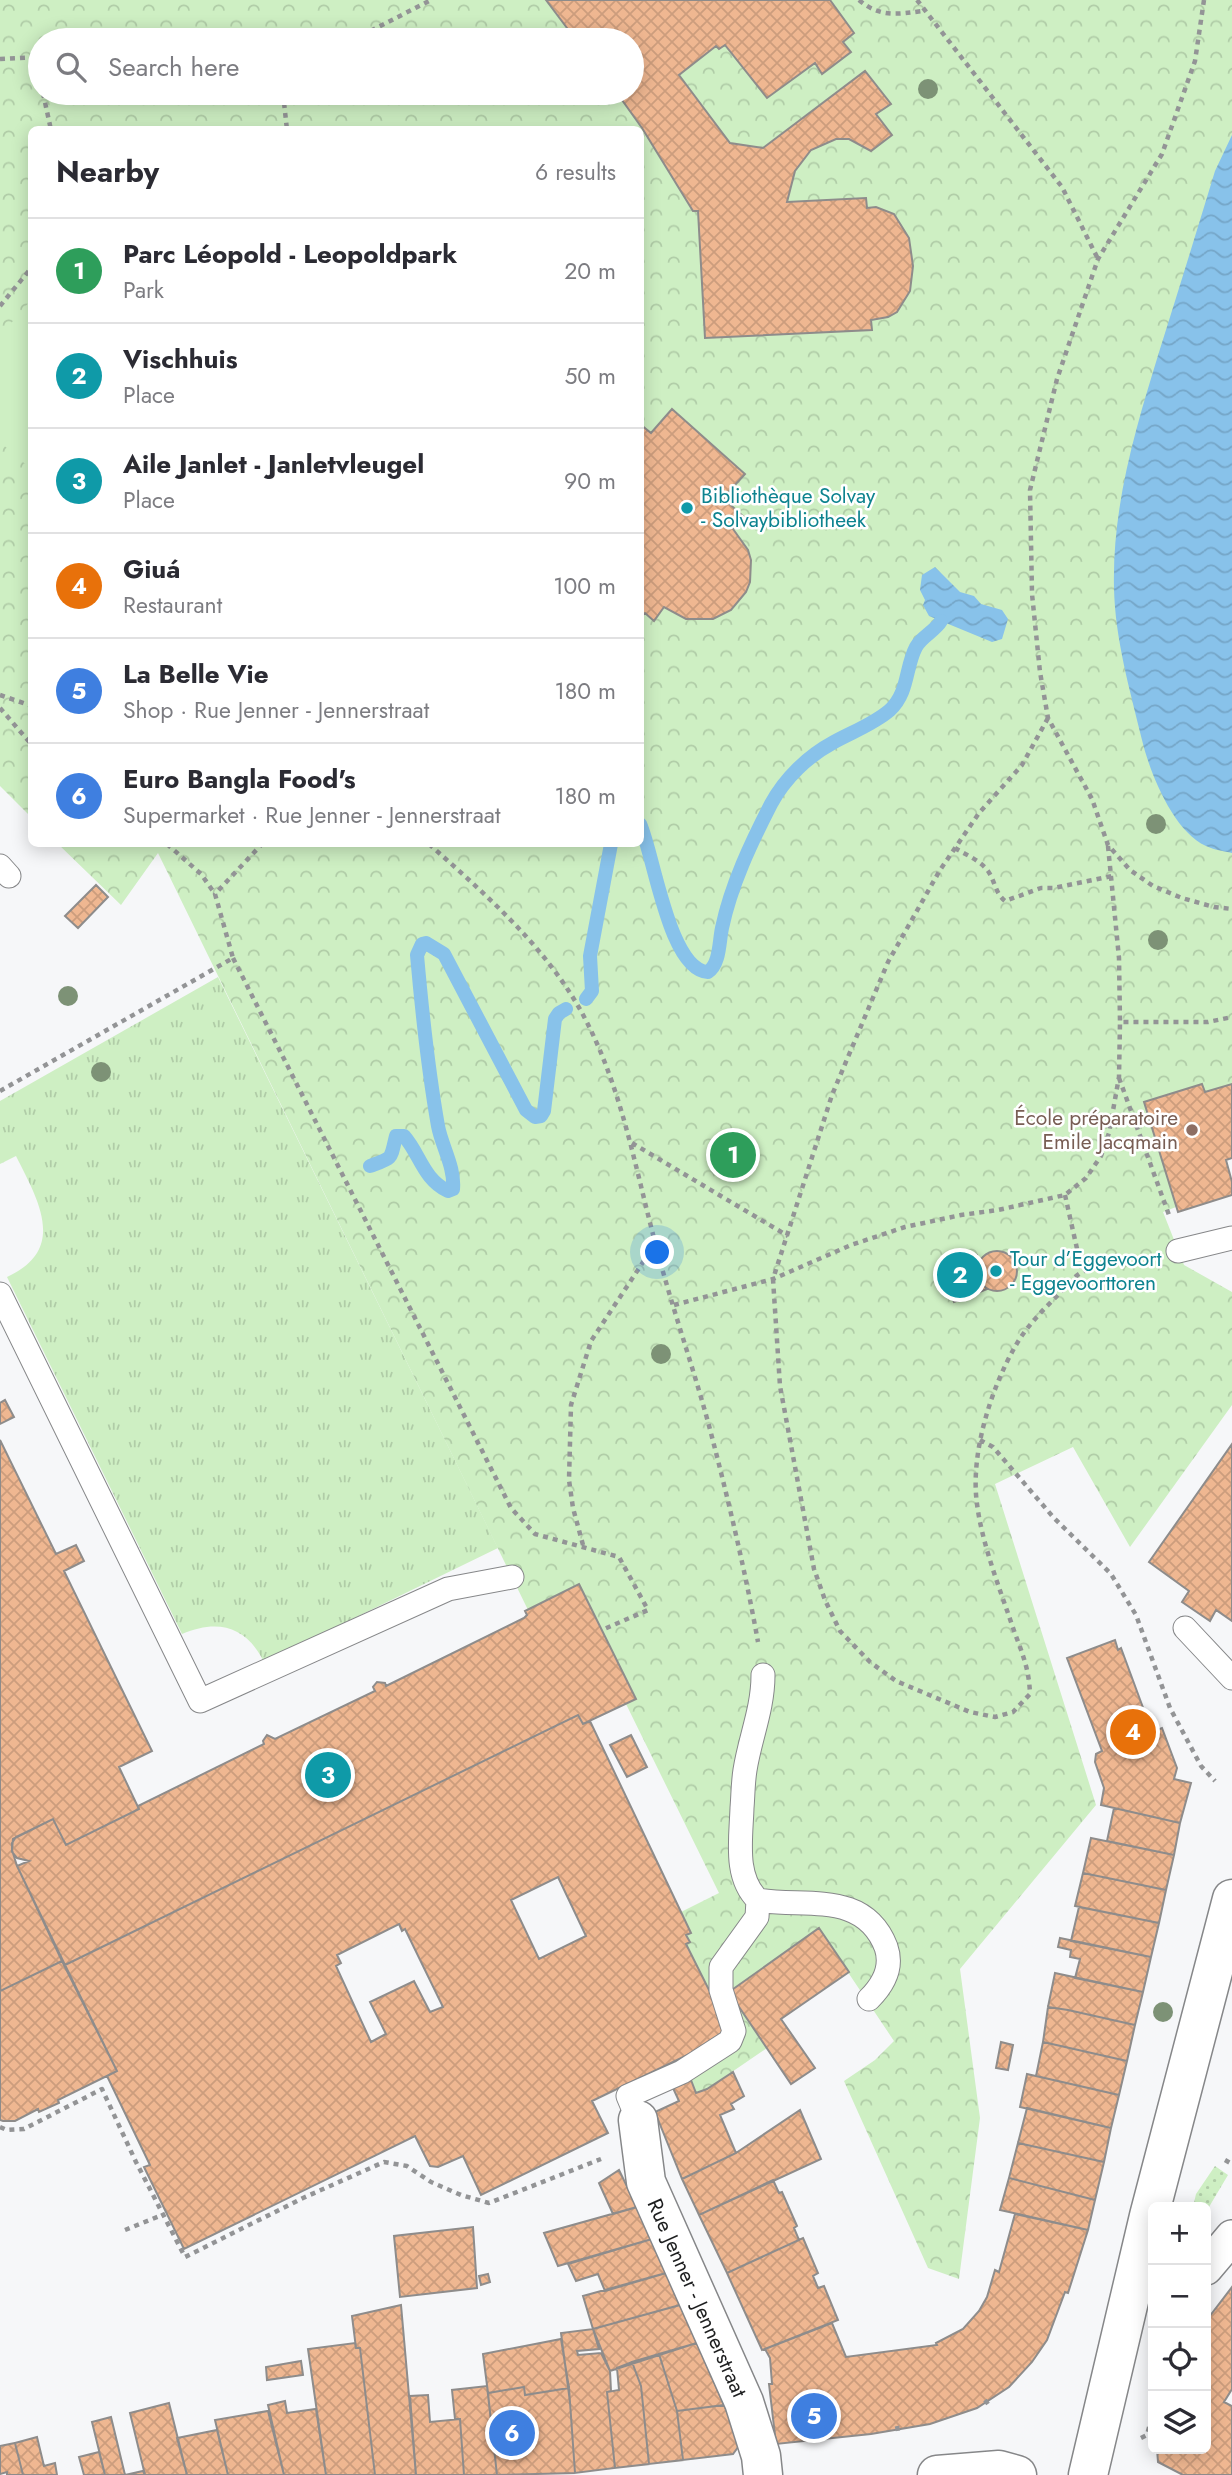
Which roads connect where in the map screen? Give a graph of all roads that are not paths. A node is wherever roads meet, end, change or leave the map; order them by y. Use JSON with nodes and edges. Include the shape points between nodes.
{"nodes":[{"id":1,"x":1232,"y":1238,"type":"edge"},
{"id":2,"x":1178,"y":1251,"type":"road end"},
{"id":3,"x":0,"y":1294,"type":"edge"},
{"id":4,"x":512,"y":1577,"type":"dead end"},
{"id":5,"x":1185,"y":1628,"type":"dead end"},
{"id":6,"x":763,"y":1675,"type":"road end"},
{"id":7,"x":1232,"y":1678,"type":"edge"},
{"id":8,"x":1232,"y":1899,"type":"edge"},
{"id":9,"x":758,"y":1900,"type":"junction"},
{"id":10,"x":869,"y":1999,"type":"dead end"},
{"id":11,"x":639,"y":2132,"type":"joint"},
{"id":12,"x":1232,"y":2237,"type":"edge"},
{"id":13,"x":1209,"y":2265,"type":"edge"},
{"id":14,"x":764,"y":2475,"type":"edge"},
{"id":15,"x":937,"y":2475,"type":"edge"},
{"id":16,"x":1017,"y":2475,"type":"edge"},
{"id":17,"x":1088,"y":2475,"type":"edge"}],
"edges":[{"from":1,"to":2,"type":"lane"},
{"from":3,"to":4,"type":"lane","via":[[200,1701],[448,1589]]},
{"from":5,"to":7,"type":"lane"},
{"from":6,"to":9,"type":"lane","via":[[761,1708],[744,1771],[740,1851],[749,1891]]},
{"from":8,"to":17,"type":"street","via":[[1149,2216]]},
{"from":9,"to":10,"type":"lane","via":[[830,1903],[864,1916],[881,1934],[890,1958],[882,1986]]},
{"from":9,"to":11,"type":"lane","via":[[757,1916],[721,1967],[721,1990],[734,2031],[730,2041],[682,2072],[628,2096]]},
{"from":11,"to":14,"type":"street","name":"Rue Jenner - Jennerstraat","via":[[646,2182],[744,2402]]},
{"from":12,"to":13,"type":"street"},
{"from":15,"to":16,"type":"street","via":[[999,2470]]}]}
